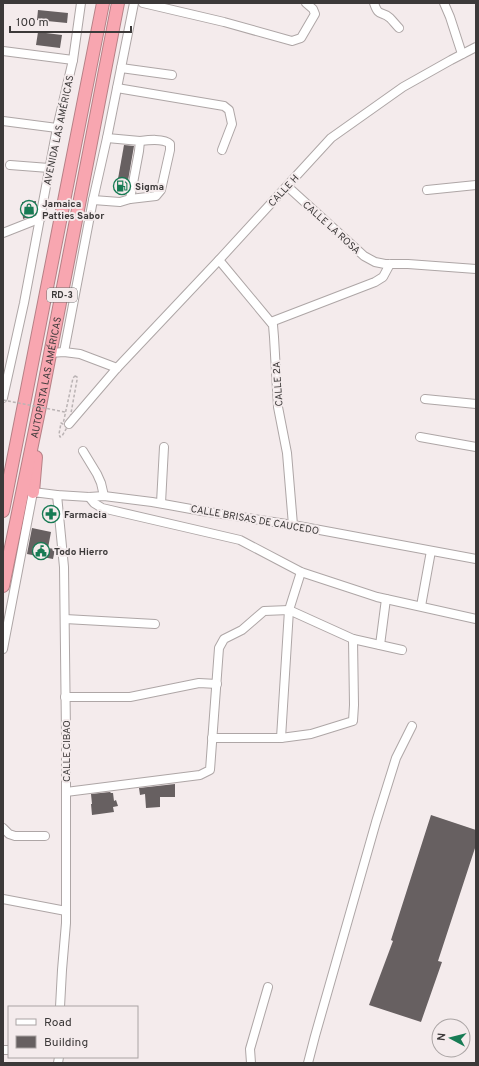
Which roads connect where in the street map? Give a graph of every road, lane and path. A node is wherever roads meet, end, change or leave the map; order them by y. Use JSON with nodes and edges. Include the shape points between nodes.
{"nodes":[{"id":1,"x":81,"y":3,"type":"edge"},
{"id":2,"x":103,"y":3,"type":"edge"},
{"id":3,"x":118,"y":3,"type":"edge"},
{"id":4,"x":134,"y":3,"type":"edge"},
{"id":5,"x":143,"y":3,"type":"edge"},
{"id":6,"x":306,"y":3,"type":"edge"},
{"id":7,"x":374,"y":3,"type":"edge"},
{"id":8,"x":444,"y":3,"type":"edge"},
{"id":9,"x":399,"y":28,"type":"dead end"},
{"id":10,"x":476,"y":47,"type":"edge"},
{"id":11,"x":3,"y":51,"type":"edge"},
{"id":12,"x":462,"y":54,"type":"junction"},
{"id":13,"x":73,"y":60,"type":"junction"},
{"id":14,"x":121,"y":68,"type":"junction"},
{"id":15,"x":172,"y":75,"type":"dead end"},
{"id":16,"x":117,"y":88,"type":"junction"},
{"id":17,"x":3,"y":121,"type":"edge"},
{"id":18,"x":57,"y":128,"type":"junction"},
{"id":19,"x":107,"y":138,"type":"junction"},
{"id":20,"x":140,"y":141,"type":"junction"},
{"id":21,"x":222,"y":150,"type":"dead end"},
{"id":22,"x":10,"y":165,"type":"dead end"},
{"id":23,"x":49,"y":168,"type":"junction"},
{"id":24,"x":476,"y":185,"type":"edge"},
{"id":25,"x":286,"y":186,"type":"junction"},
{"id":26,"x":427,"y":190,"type":"dead end"},
{"id":27,"x":130,"y":199,"type":"junction"},
{"id":28,"x":93,"y":200,"type":"junction"},
{"id":29,"x":41,"y":218,"type":"junction"},
{"id":30,"x":3,"y":233,"type":"edge"},
{"id":31,"x":219,"y":260,"type":"junction"},
{"id":32,"x":390,"y":264,"type":"junction"},
{"id":33,"x":476,"y":269,"type":"edge"},
{"id":34,"x":271,"y":322,"type":"junction"},
{"id":35,"x":64,"y":352,"type":"junction"},
{"id":36,"x":50,"y":353,"type":"junction"},
{"id":37,"x":117,"y":368,"type":"junction"},
{"id":38,"x":75,"y":392,"type":"dead end"},
{"id":39,"x":3,"y":395,"type":"edge"},
{"id":40,"x":425,"y":399,"type":"dead end"},
{"id":41,"x":476,"y":404,"type":"edge"},
{"id":42,"x":40,"y":406,"type":"junction"},
{"id":43,"x":69,"y":424,"type":"joint"},
{"id":44,"x":59,"y":434,"type":"dead end"},
{"id":45,"x":420,"y":437,"type":"dead end"},
{"id":46,"x":476,"y":446,"type":"edge"},
{"id":47,"x":164,"y":447,"type":"dead end"},
{"id":48,"x":83,"y":451,"type":"dead end"},
{"id":49,"x":33,"y":492,"type":"junction"},
{"id":50,"x":57,"y":495,"type":"junction"},
{"id":51,"x":104,"y":496,"type":"junction"},
{"id":52,"x":89,"y":497,"type":"junction"},
{"id":53,"x":160,"y":503,"type":"junction"},
{"id":54,"x":3,"y":510,"type":"edge"},
{"id":55,"x":293,"y":525,"type":"junction"},
{"id":56,"x":431,"y":551,"type":"junction"},
{"id":57,"x":476,"y":559,"type":"edge"},
{"id":58,"x":301,"y":572,"type":"junction"},
{"id":59,"x":3,"y":586,"type":"edge"},
{"id":60,"x":386,"y":599,"type":"junction"},
{"id":61,"x":421,"y":606,"type":"junction"},
{"id":62,"x":289,"y":610,"type":"junction"},
{"id":63,"x":65,"y":619,"type":"junction"},
{"id":64,"x":476,"y":619,"type":"edge"},
{"id":65,"x":155,"y":624,"type":"dead end"},
{"id":66,"x":353,"y":639,"type":"junction"},
{"id":67,"x":380,"y":645,"type":"junction"},
{"id":68,"x":3,"y":649,"type":"edge"},
{"id":69,"x":402,"y":650,"type":"dead end"},
{"id":70,"x":217,"y":684,"type":"junction"},
{"id":71,"x":65,"y":697,"type":"junction"},
{"id":72,"x":412,"y":726,"type":"dead end"},
{"id":73,"x":212,"y":738,"type":"junction"},
{"id":74,"x":281,"y":738,"type":"junction"},
{"id":75,"x":66,"y":792,"type":"junction"},
{"id":76,"x":3,"y":828,"type":"edge"},
{"id":77,"x":45,"y":836,"type":"dead end"},
{"id":78,"x":3,"y":899,"type":"edge"},
{"id":79,"x":66,"y":911,"type":"junction"},
{"id":80,"x":268,"y":987,"type":"dead end"},
{"id":81,"x":60,"y":1006,"type":"edge"},
{"id":82,"x":251,"y":1063,"type":"edge"},
{"id":83,"x":308,"y":1063,"type":"edge"}],
"edges":[{"from":1,"to":13,"type":"street","name":"AVENIDA LAS AMÉRICAS"},
{"from":2,"to":54,"type":"highway","name":"AUTOPISTA LAS AMÉRICAS","number":"RD-3"},
{"from":3,"to":36,"type":"highway","name":"AUTOPISTA LAS AMÉRICAS","number":"RD-3"},
{"from":4,"to":14,"type":"street"},
{"from":5,"to":6,"type":"street","via":[[292,41],[301,38],[315,14]]},
{"from":7,"to":9,"type":"street","via":[[378,13],[390,18]]},
{"from":8,"to":12,"type":"street"},
{"from":10,"to":12,"type":"street","name":"CALLE H"},
{"from":11,"to":13,"type":"street"},
{"from":12,"to":25,"type":"street","name":"CALLE H","via":[[403,87],[331,138]]},
{"from":13,"to":18,"type":"street","name":"AVENIDA LAS AMÉRICAS"},
{"from":14,"to":15,"type":"street"},
{"from":14,"to":16,"type":"street"},
{"from":16,"to":19,"type":"street"},
{"from":16,"to":21,"type":"street","via":[[224,106],[229,110],[232,124]]},
{"from":17,"to":18,"type":"street"},
{"from":18,"to":23,"type":"street","name":"AVENIDA LAS AMÉRICAS"},
{"from":19,"to":20,"type":"street"},
{"from":19,"to":28,"type":"street"},
{"from":20,"to":27,"type":"street"},
{"from":20,"to":27,"type":"street","via":[[167,142],[170,144],[170,150],[161,190],[156,196]]},
{"from":22,"to":23,"type":"street"},
{"from":23,"to":29,"type":"street","name":"AVENIDA LAS AMÉRICAS"},
{"from":24,"to":26,"type":"street"},
{"from":25,"to":31,"type":"street","name":"CALLE H"},
{"from":25,"to":32,"type":"street","name":"CALLE LA ROSA","via":[[364,256],[375,262]]},
{"from":27,"to":28,"type":"street","via":[[120,202]]},
{"from":28,"to":35,"type":"street"},
{"from":29,"to":30,"type":"street"},
{"from":29,"to":39,"type":"street","name":"AVENIDA LAS AMÉRICAS"},
{"from":31,"to":34,"type":"street"},
{"from":31,"to":37,"type":"street","name":"CALLE H"},
{"from":32,"to":33,"type":"street","name":"CALLE LA ROSA"},
{"from":32,"to":34,"type":"street","via":[[383,277],[375,282]]},
{"from":34,"to":55,"type":"street","name":"CALLE 2A","via":[[278,407],[287,453]]},
{"from":35,"to":36,"type":"street"},
{"from":35,"to":37,"type":"street","via":[[80,354]]},
{"from":36,"to":42,"type":"highway","name":"AUTOPISTA LAS AMÉRICAS","number":"RD-3"},
{"from":37,"to":43,"type":"street","name":"CALLE H"},
{"from":38,"to":39,"type":"path","bridge":true,"via":[[75,376],[65,412]]},
{"from":40,"to":41,"type":"street"},
{"from":42,"to":49,"type":"highway"},
{"from":42,"to":59,"type":"highway","name":"AUTOPISTA LAS AMÉRICAS","number":"RD-3"},
{"from":43,"to":44,"type":"path","via":[[62,436]]},
{"from":45,"to":46,"type":"street"},
{"from":47,"to":53,"type":"street"},
{"from":48,"to":51,"type":"street","via":[[97,474]]},
{"from":49,"to":50,"type":"street","name":"CALLE BRISAS DE CAUCEDO"},
{"from":49,"to":68,"type":"street"},
{"from":50,"to":52,"type":"street","name":"CALLE BRISAS DE CAUCEDO"},
{"from":50,"to":63,"type":"street","name":"CALLE CIBAO","via":[[64,567]]},
{"from":51,"to":52,"type":"street","name":"CALLE BRISAS DE CAUCEDO"},
{"from":51,"to":53,"type":"street","name":"CALLE BRISAS DE CAUCEDO"},
{"from":52,"to":58,"type":"street","via":[[102,508],[240,540]]},
{"from":53,"to":55,"type":"street","name":"CALLE BRISAS DE CAUCEDO"},
{"from":55,"to":56,"type":"street","name":"CALLE BRISAS DE CAUCEDO"},
{"from":56,"to":57,"type":"street","name":"CALLE BRISAS DE CAUCEDO"},
{"from":56,"to":61,"type":"street"},
{"from":58,"to":60,"type":"street"},
{"from":58,"to":62,"type":"street"},
{"from":60,"to":61,"type":"street"},
{"from":60,"to":67,"type":"street"},
{"from":61,"to":64,"type":"street"},
{"from":62,"to":66,"type":"street"},
{"from":62,"to":70,"type":"street","via":[[264,611],[242,630],[224,639],[220,648]]},
{"from":62,"to":74,"type":"street"},
{"from":63,"to":65,"type":"street"},
{"from":63,"to":71,"type":"street","name":"CALLE CIBAO"},
{"from":66,"to":67,"type":"street"},
{"from":66,"to":74,"type":"street","via":[[353,722],[311,734]]},
{"from":67,"to":69,"type":"street"},
{"from":70,"to":71,"type":"street","via":[[199,683],[130,697]]},
{"from":70,"to":73,"type":"street"},
{"from":71,"to":75,"type":"street","name":"CALLE CIBAO"},
{"from":72,"to":83,"type":"street","via":[[396,758],[376,822]]},
{"from":73,"to":74,"type":"street"},
{"from":73,"to":75,"type":"street","via":[[210,770],[200,775]]},
{"from":75,"to":79,"type":"street","name":"CALLE CIBAO"},
{"from":76,"to":77,"type":"street","via":[[15,836]]},
{"from":78,"to":79,"type":"street"},
{"from":79,"to":81,"type":"street","name":"CALLE CIBAO"},
{"from":80,"to":82,"type":"street","via":[[250,1049]]}]}
